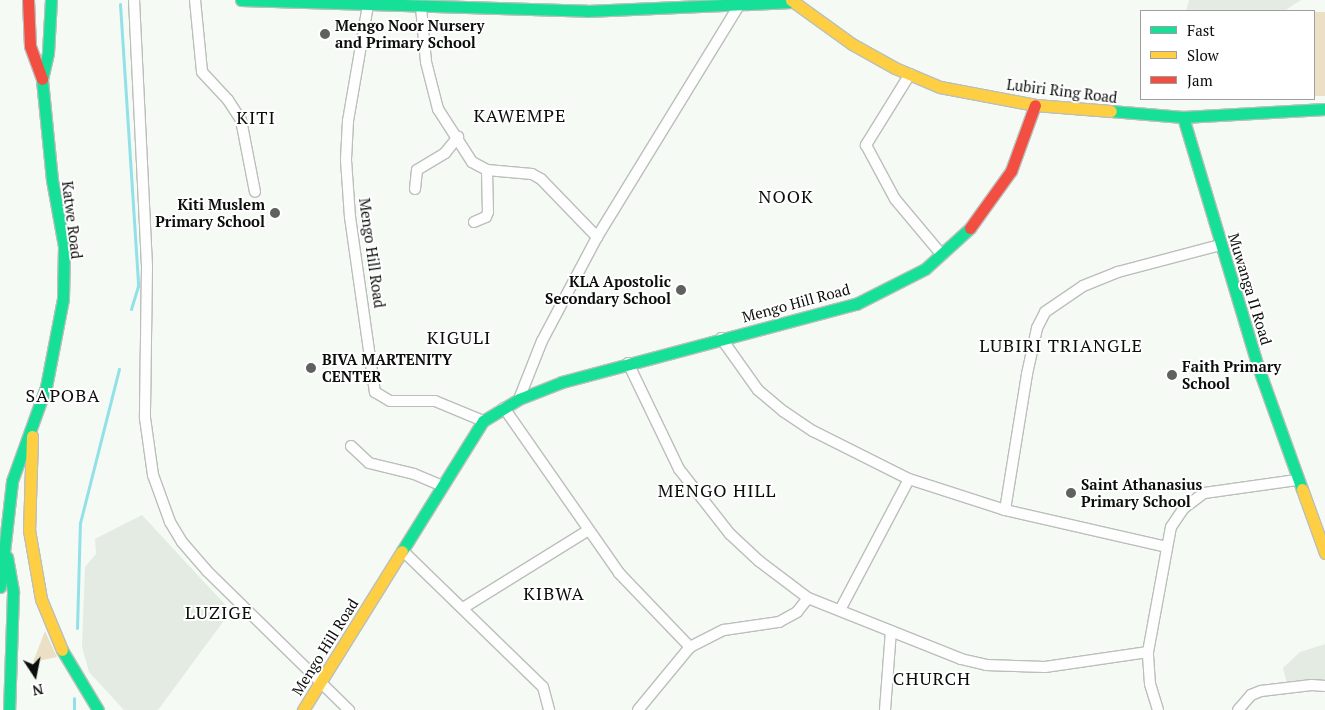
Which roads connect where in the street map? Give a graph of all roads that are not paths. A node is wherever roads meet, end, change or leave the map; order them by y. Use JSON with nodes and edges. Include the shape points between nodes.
{"nodes":[{"id":1,"x":28,"y":0,"type":"edge"},
{"id":2,"x":51,"y":0,"type":"edge"},
{"id":3,"x":134,"y":0,"type":"edge"},
{"id":4,"x":195,"y":0,"type":"edge"},
{"id":5,"x":240,"y":0,"type":"edge"},
{"id":6,"x":792,"y":1,"type":"edge"},
{"id":7,"x":381,"y":2,"type":"edge"},
{"id":8,"x":368,"y":5,"type":"junction"},
{"id":9,"x":587,"y":6,"type":"edge"},
{"id":10,"x":421,"y":7,"type":"junction"},
{"id":11,"x":738,"y":7,"type":"junction"},
{"id":12,"x":48,"y":54,"type":"junction"},
{"id":13,"x":32,"y":55,"type":"junction"},
{"id":14,"x":910,"y":74,"type":"junction"},
{"id":15,"x":42,"y":79,"type":"junction"},
{"id":16,"x":1034,"y":106,"type":"junction"},
{"id":17,"x":1325,"y":109,"type":"edge"},
{"id":18,"x":1183,"y":118,"type":"junction"},
{"id":19,"x":458,"y":137,"type":"junction"},
{"id":20,"x":487,"y":170,"type":"junction"},
{"id":21,"x":415,"y":189,"type":"dead end"},
{"id":22,"x":255,"y":192,"type":"dead end"},
{"id":23,"x":474,"y":222,"type":"dead end"},
{"id":24,"x":597,"y":237,"type":"junction"},
{"id":25,"x":1220,"y":245,"type":"junction"},
{"id":26,"x":942,"y":255,"type":"junction"},
{"id":27,"x":721,"y":338,"type":"junction"},
{"id":28,"x":628,"y":362,"type":"junction"},
{"id":29,"x":519,"y":400,"type":"junction"},
{"id":30,"x":504,"y":408,"type":"junction"},
{"id":31,"x":482,"y":421,"type":"junction"},
{"id":32,"x":34,"y":422,"type":"junction"},
{"id":33,"x":351,"y":446,"type":"dead end"},
{"id":34,"x":909,"y":479,"type":"junction"},
{"id":35,"x":1297,"y":480,"type":"junction"},
{"id":36,"x":442,"y":486,"type":"junction"},
{"id":37,"x":1005,"y":510,"type":"junction"},
{"id":38,"x":587,"y":531,"type":"junction"},
{"id":39,"x":1322,"y":535,"type":"edge"},
{"id":40,"x":5,"y":545,"type":"junction"},
{"id":41,"x":1166,"y":547,"type":"junction"},
{"id":42,"x":403,"y":551,"type":"junction"},
{"id":43,"x":1325,"y":553,"type":"edge"},
{"id":44,"x":0,"y":586,"type":"edge"},
{"id":45,"x":808,"y":598,"type":"junction"},
{"id":46,"x":463,"y":608,"type":"junction"},
{"id":47,"x":840,"y":610,"type":"junction"},
{"id":48,"x":891,"y":631,"type":"junction"},
{"id":49,"x":690,"y":647,"type":"junction"},
{"id":50,"x":1148,"y":652,"type":"junction"},
{"id":51,"x":321,"y":682,"type":"junction"},
{"id":52,"x":1325,"y":686,"type":"edge"},
{"id":53,"x":10,"y":710,"type":"edge"},
{"id":54,"x":98,"y":710,"type":"edge"},
{"id":55,"x":303,"y":710,"type":"edge"},
{"id":56,"x":349,"y":710,"type":"edge"},
{"id":57,"x":549,"y":710,"type":"edge"},
{"id":58,"x":638,"y":710,"type":"edge"},
{"id":59,"x":886,"y":710,"type":"edge"},
{"id":60,"x":1158,"y":710,"type":"edge"},
{"id":61,"x":1238,"y":710,"type":"edge"}],
"edges":[{"from":1,"to":13,"type":"main road","name":"Katwe Road"},
{"from":2,"to":12,"type":"main road","name":"Katwe Road"},
{"from":3,"to":51,"type":"street","via":[[147,267],[145,418],[153,475],[170,522],[182,542],[207,571]]},
{"from":4,"to":22,"type":"street","via":[[202,72],[228,100],[240,120]]},
{"from":5,"to":8,"type":"main road"},
{"from":6,"to":11,"type":"main road"},
{"from":6,"to":14,"type":"main road","name":"Lubiri Ring Road","via":[[852,44]]},
{"from":7,"to":8,"type":"main road"},
{"from":7,"to":10,"type":"main road"},
{"from":8,"to":31,"type":"street","name":"Mengo Hill Road","via":[[348,121],[346,160],[350,217],[375,392],[390,401],[435,401]]},
{"from":9,"to":10,"type":"main road"},
{"from":9,"to":11,"type":"main road"},
{"from":10,"to":19,"type":"street","via":[[432,90],[438,109]]},
{"from":11,"to":24,"type":"street"},
{"from":12,"to":13,"type":"main road"},
{"from":12,"to":15,"type":"main road","name":"Katwe Road"},
{"from":13,"to":15,"type":"main road","name":"Katwe Road"},
{"from":14,"to":16,"type":"main road","name":"Lubiri Ring Road","via":[[940,87]]},
{"from":14,"to":26,"type":"street","via":[[866,145],[895,199]]},
{"from":15,"to":32,"type":"main road","name":"Katwe Road","via":[[52,180],[64,246],[63,299],[46,387]]},
{"from":16,"to":18,"type":"main road","name":"Lubiri Ring Road"},
{"from":16,"to":26,"type":"main road","name":"Mengo Hill Road","via":[[1011,170],[975,222]]},
{"from":17,"to":18,"type":"main road","name":"Lubiri Ring Road"},
{"from":18,"to":25,"type":"main road","name":"Muwanga II Road"},
{"from":19,"to":20,"type":"street","via":[[472,162]]},
{"from":19,"to":21,"type":"street","via":[[445,153],[417,170]]},
{"from":20,"to":23,"type":"street","via":[[488,212],[486,217]]},
{"from":20,"to":24,"type":"street","via":[[532,174],[541,179]]},
{"from":24,"to":29,"type":"street","via":[[542,341]]},
{"from":25,"to":35,"type":"main road","name":"Muwanga II Road"},
{"from":25,"to":37,"type":"street","via":[[1118,272],[1083,286],[1045,312],[1036,328]]},
{"from":26,"to":27,"type":"main road","name":"Mengo Hill Road","via":[[895,287],[856,304]]},
{"from":27,"to":28,"type":"main road","name":"Mengo Hill Road"},
{"from":27,"to":34,"type":"street","via":[[758,390],[783,411],[813,431]]},
{"from":28,"to":29,"type":"main road","name":"Mengo Hill Road"},
{"from":28,"to":45,"type":"street","via":[[679,469],[730,534]]},
{"from":29,"to":30,"type":"main road","name":"Mengo Hill Road"},
{"from":30,"to":31,"type":"main road","name":"Mengo Hill Road"},
{"from":30,"to":38,"type":"street"},
{"from":31,"to":36,"type":"main road","name":"Mengo Hill Road"},
{"from":32,"to":40,"type":"main road","via":[[12,481]]},
{"from":32,"to":54,"type":"main road","via":[[28,492],[34,564],[55,636],[73,672]]},
{"from":33,"to":36,"type":"street","via":[[370,463],[414,474]]},
{"from":34,"to":37,"type":"street"},
{"from":34,"to":47,"type":"street"},
{"from":35,"to":39,"type":"main road","name":"Muwanga II Road"},
{"from":35,"to":41,"type":"street","via":[[1204,493],[1184,508],[1171,527]]},
{"from":36,"to":42,"type":"main road","name":"Mengo Hill Road"},
{"from":37,"to":41,"type":"street"},
{"from":38,"to":46,"type":"street"},
{"from":38,"to":49,"type":"street","via":[[619,573]]},
{"from":39,"to":43,"type":"main road","name":"Muwanga II Road"},
{"from":40,"to":44,"type":"main road"},
{"from":40,"to":53,"type":"main road","via":[[12,592]]},
{"from":41,"to":50,"type":"street"},
{"from":42,"to":46,"type":"street"},
{"from":42,"to":51,"type":"main road","name":"Mengo Hill Road"},
{"from":45,"to":47,"type":"street"},
{"from":45,"to":49,"type":"street","via":[[797,612],[779,622],[724,630]]},
{"from":46,"to":57,"type":"street","via":[[543,687]]},
{"from":47,"to":48,"type":"street"},
{"from":48,"to":50,"type":"street","via":[[961,659],[1009,668],[1045,667]]},
{"from":48,"to":59,"type":"street"},
{"from":49,"to":58,"type":"street"},
{"from":50,"to":60,"type":"street","via":[[1150,684]]},
{"from":51,"to":55,"type":"main road","name":"Mengo Hill Road"},
{"from":51,"to":56,"type":"street"},
{"from":52,"to":61,"type":"street","via":[[1261,691],[1251,695]]}]}
